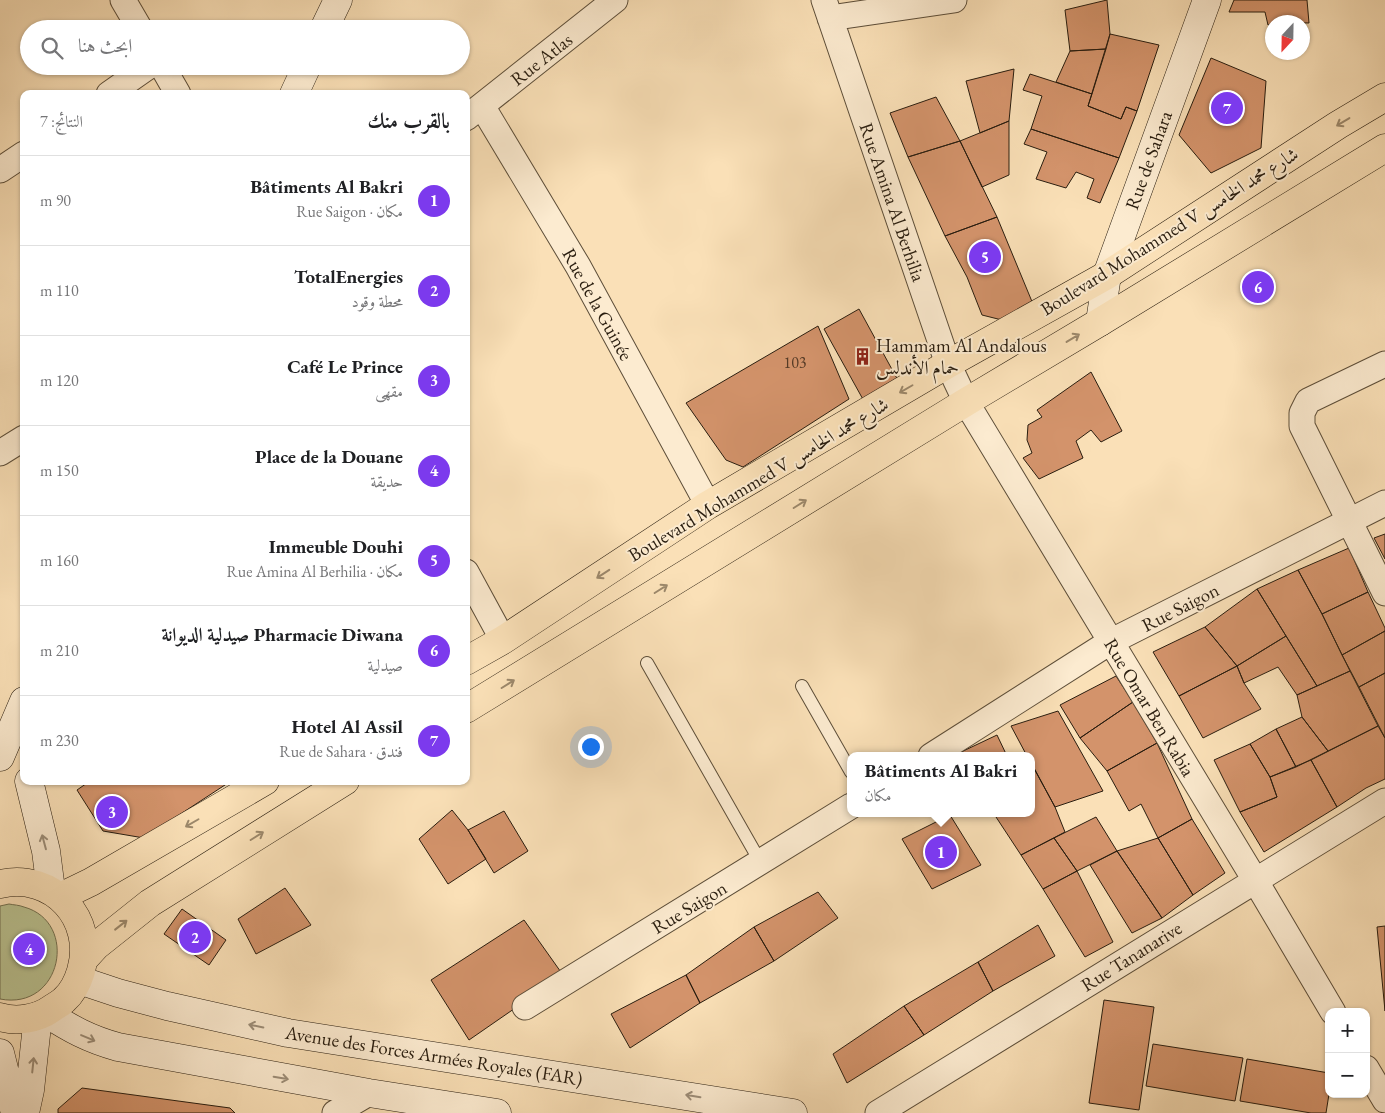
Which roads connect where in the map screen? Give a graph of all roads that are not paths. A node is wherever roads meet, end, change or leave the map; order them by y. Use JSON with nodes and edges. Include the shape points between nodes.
{"nodes":[{"id":1,"x":123,"y":0,"type":"edge"},
{"id":2,"x":338,"y":0,"type":"edge"},
{"id":3,"x":615,"y":0,"type":"edge"},
{"id":4,"x":954,"y":0,"type":"edge"},
{"id":5,"x":1207,"y":0,"type":"edge"},
{"id":6,"x":827,"y":9,"type":"edge"},
{"id":7,"x":135,"y":20,"type":"edge"},
{"id":8,"x":328,"y":20,"type":"edge"},
{"id":9,"x":136,"y":75,"type":"edge"},
{"id":10,"x":167,"y":75,"type":"edge"},
{"id":11,"x":303,"y":75,"type":"edge"},
{"id":12,"x":115,"y":90,"type":"edge"},
{"id":13,"x":176,"y":90,"type":"edge"},
{"id":14,"x":296,"y":90,"type":"edge"},
{"id":15,"x":1385,"y":97,"type":"edge"},
{"id":16,"x":474,"y":112,"type":"edge"},
{"id":17,"x":1385,"y":148,"type":"edge"},
{"id":18,"x":20,"y":157,"type":"edge"},
{"id":19,"x":0,"y":170,"type":"edge"},
{"id":20,"x":1107,"y":275,"type":"junction"},
{"id":21,"x":1100,"y":322,"type":"junction"},
{"id":22,"x":948,"y":364,"type":"junction"},
{"id":23,"x":1385,"y":364,"type":"edge"},
{"id":24,"x":966,"y":402,"type":"junction"},
{"id":25,"x":20,"y":440,"type":"edge"},
{"id":26,"x":0,"y":453,"type":"edge"},
{"id":27,"x":1385,"y":503,"type":"edge"},
{"id":28,"x":708,"y":505,"type":"junction"},
{"id":29,"x":1350,"y":522,"type":"junction"},
{"id":30,"x":470,"y":579,"type":"edge"},
{"id":31,"x":1385,"y":593,"type":"edge"},
{"id":32,"x":503,"y":640,"type":"junction"},
{"id":33,"x":1110,"y":642,"type":"junction"},
{"id":34,"x":470,"y":659,"type":"edge"},
{"id":35,"x":647,"y":663,"type":"dead end"},
{"id":36,"x":802,"y":686,"type":"dead end"},
{"id":37,"x":470,"y":707,"type":"edge"},
{"id":38,"x":20,"y":709,"type":"edge"},
{"id":39,"x":937,"y":752,"type":"edge"},
{"id":40,"x":0,"y":757,"type":"edge"},
{"id":41,"x":847,"y":765,"type":"edge"},
{"id":42,"x":30,"y":785,"type":"edge"},
{"id":43,"x":258,"y":785,"type":"edge"},
{"id":44,"x":339,"y":785,"type":"edge"},
{"id":45,"x":1385,"y":801,"type":"edge"},
{"id":46,"x":847,"y":809,"type":"edge"},
{"id":47,"x":761,"y":863,"type":"junction"},
{"id":48,"x":1255,"y":880,"type":"junction"},
{"id":49,"x":0,"y":884,"type":"edge"},
{"id":50,"x":55,"y":894,"type":"junction"},
{"id":51,"x":82,"y":969,"type":"junction"},
{"id":52,"x":526,"y":1006,"type":"dead end"},
{"id":53,"x":1331,"y":1008,"type":"edge"},
{"id":54,"x":42,"y":1014,"type":"junction"},
{"id":55,"x":0,"y":1017,"type":"edge"},
{"id":56,"x":0,"y":1053,"type":"edge"},
{"id":57,"x":1370,"y":1075,"type":"edge"},
{"id":58,"x":369,"y":1094,"type":"junction"},
{"id":59,"x":1385,"y":1100,"type":"edge"},
{"id":60,"x":746,"y":1109,"type":"edge"},
{"id":61,"x":15,"y":1113,"type":"edge"},
{"id":62,"x":26,"y":1113,"type":"edge"},
{"id":63,"x":335,"y":1113,"type":"edge"},
{"id":64,"x":496,"y":1113,"type":"edge"},
{"id":65,"x":793,"y":1113,"type":"edge"},
{"id":66,"x":878,"y":1113,"type":"edge"}],
"edges":[{"from":1,"to":7,"type":"street"},
{"from":2,"to":8,"type":"main road"},
{"from":3,"to":16,"type":"street","name":"Rue Atlas"},
{"from":4,"to":6,"type":"street"},
{"from":5,"to":20,"type":"main road","name":"Rue de Sahara"},
{"from":6,"to":22,"type":"street","name":"Rue Amina Al Berhilia"},
{"from":9,"to":12,"type":"street"},
{"from":10,"to":13,"type":"street"},
{"from":11,"to":14,"type":"main road"},
{"from":15,"to":20,"type":"main road","name":"Boulevard Mohammed V شارع محمد الخامس","one_way":true},
{"from":16,"to":28,"type":"street","name":"Rue de la Guinée","via":[[578,266]]},
{"from":17,"to":21,"type":"main road"},
{"from":18,"to":19,"type":"street"},
{"from":20,"to":21,"type":"main road","name":"Rue de Sahara"},
{"from":20,"to":22,"type":"main road","name":"Boulevard Mohammed V شارع محمد الخامس"},
{"from":24,"to":21,"type":"main road","one_way":true},
{"from":22,"to":24,"type":"street","name":"Rue Amina Al Berhilia"},
{"from":22,"to":28,"type":"main road","name":"Boulevard Mohammed V شارع محمد الخامس","one_way":true},
{"from":23,"to":29,"type":"street","via":[[1308,401],[1302,413],[1302,426]]},
{"from":24,"to":33,"type":"street","name":"Rue Omar Ben Rabia"},
{"from":37,"to":24,"type":"main road","one_way":true},
{"from":25,"to":26,"type":"street"},
{"from":27,"to":29,"type":"street","name":"Rue Saigon"},
{"from":28,"to":32,"type":"main road","name":"Boulevard Mohammed V شارع محمد الخامس","one_way":true},
{"from":29,"to":31,"type":"street"},
{"from":29,"to":33,"type":"street","name":"Rue Saigon"},
{"from":30,"to":32,"type":"street"},
{"from":32,"to":34,"type":"main road","name":"Boulevard Mohammed V شارع محمد الخامس"},
{"from":33,"to":39,"type":"street","name":"Rue Saigon"},
{"from":33,"to":48,"type":"street","name":"Rue Omar Ben Rabia"},
{"from":35,"to":47,"type":"lane"},
{"from":36,"to":41,"type":"lane"},
{"from":38,"to":40,"type":"main road"},
{"from":50,"to":42,"type":"main road","one_way":true},
{"from":43,"to":50,"type":"main road","one_way":true,"via":[[91,882]]},
{"from":51,"to":44,"type":"main road","one_way":true,"via":[[96,946],[150,903]]},
{"from":45,"to":48,"type":"street","name":"Rue Tananarive"},
{"from":46,"to":47,"type":"street","name":"Rue Saigon"},
{"from":47,"to":52,"type":"street","name":"Rue Saigon"},
{"from":48,"to":53,"type":"street","name":"Rue Omar Ben Rabia"},
{"from":48,"to":66,"type":"street","name":"Rue Tananarive"},
{"from":49,"to":50,"type":"main road","via":[[11,881],[32,883]]},
{"from":50,"to":51,"type":"main road","via":[[75,914],[84,935]]},
{"from":51,"to":54,"type":"main road","via":[[65,999]]},
{"from":60,"to":51,"type":"main road","name":"Avenue des Forces Armées Royales (FAR)","one_way":true,"via":[[288,1033],[167,1006]]},
{"from":54,"to":55,"type":"main road","via":[[22,1019]]},
{"from":54,"to":58,"type":"main road","one_way":true,"via":[[79,1034],[118,1047]]},
{"from":62,"to":54,"type":"main road","one_way":true},
{"from":56,"to":61,"type":"main road"},
{"from":57,"to":59,"type":"street"},
{"from":58,"to":63,"type":"street"},
{"from":58,"to":64,"type":"main road"},
{"from":60,"to":65,"type":"main road","name":"Avenue des Forces Armées Royales (FAR)"}]}
